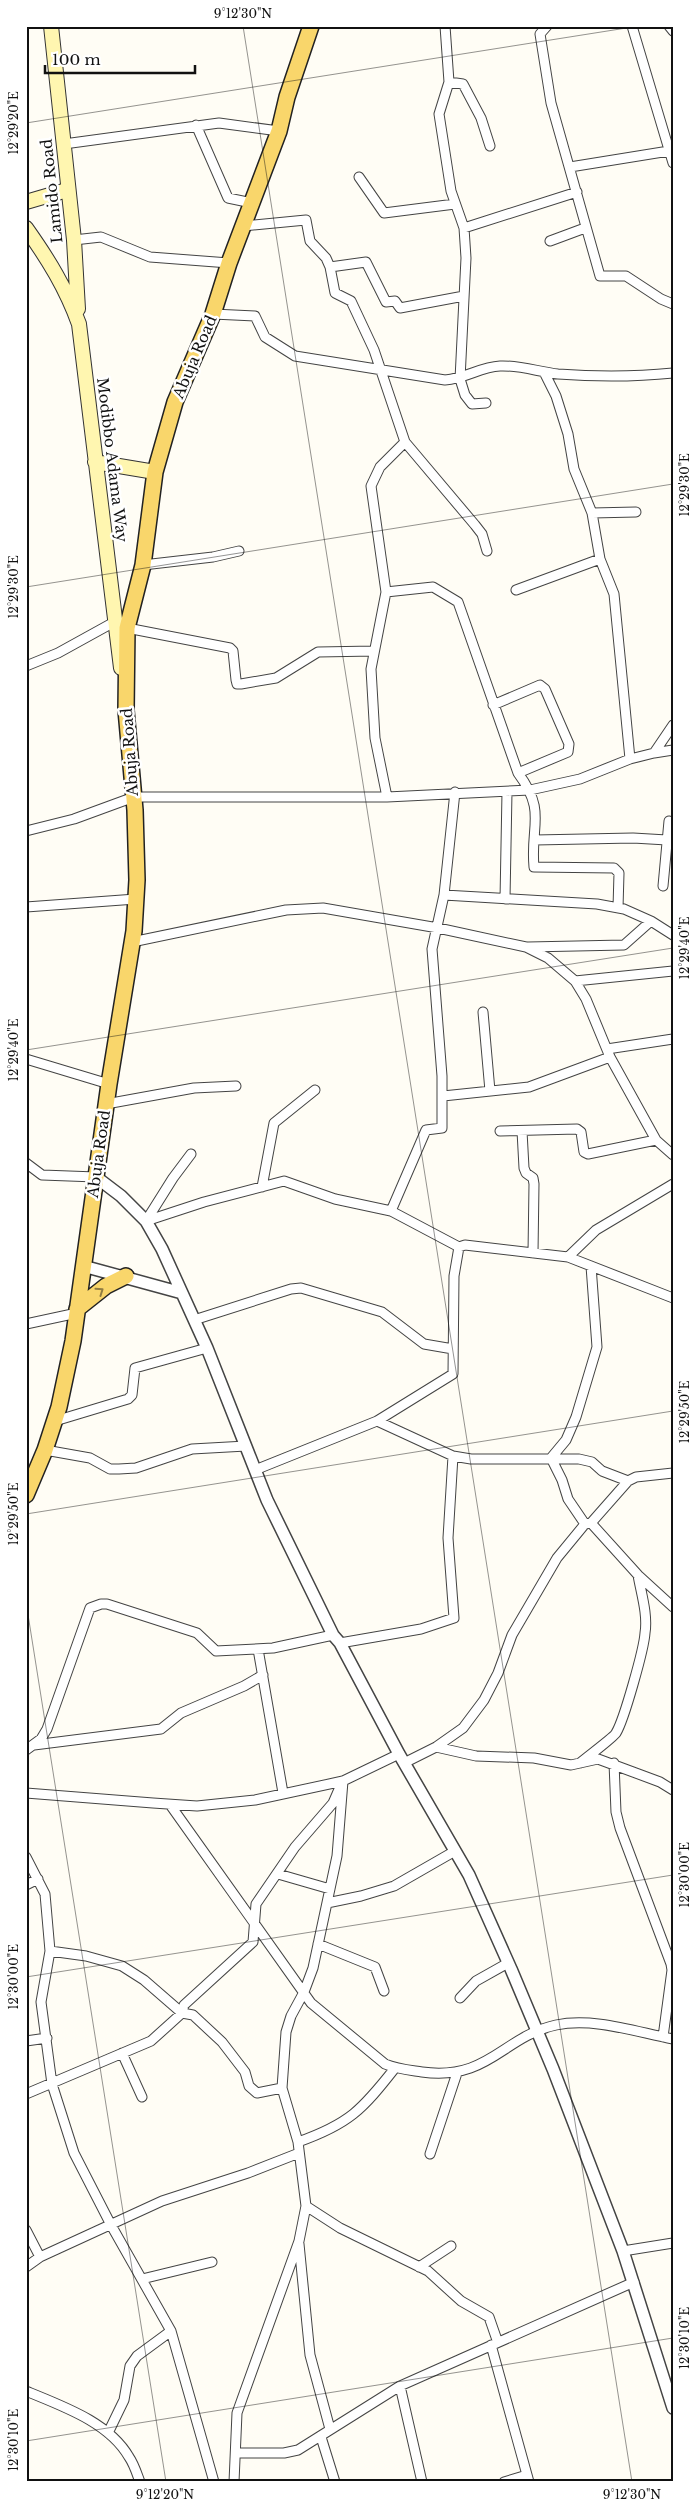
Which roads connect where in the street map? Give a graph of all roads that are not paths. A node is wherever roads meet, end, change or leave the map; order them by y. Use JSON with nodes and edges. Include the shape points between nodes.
{"nodes":[{"id":1,"x":51,"y":26,"type":"edge"},
{"id":2,"x":311,"y":26,"type":"edge"},
{"id":3,"x":444,"y":26,"type":"edge"},
{"id":4,"x":547,"y":26,"type":"edge"},
{"id":5,"x":632,"y":26,"type":"edge"},
{"id":6,"x":669,"y":26,"type":"edge"},
{"id":7,"x":673,"y":31,"type":"edge"},
{"id":8,"x":448,"y":82,"type":"junction"},
{"id":9,"x":196,"y":125,"type":"junction"},
{"id":10,"x":279,"y":131,"type":"junction"},
{"id":11,"x":64,"y":144,"type":"junction"},
{"id":12,"x":490,"y":146,"type":"dead end"},
{"id":13,"x":669,"y":151,"type":"junction"},
{"id":14,"x":673,"y":163,"type":"edge"},
{"id":15,"x":570,"y":167,"type":"junction"},
{"id":16,"x":359,"y":177,"type":"dead end"},
{"id":17,"x":67,"y":190,"type":"junction"},
{"id":18,"x":577,"y":192,"type":"junction"},
{"id":19,"x":26,"y":202,"type":"edge"},
{"id":20,"x":252,"y":203,"type":"junction"},
{"id":21,"x":455,"y":204,"type":"junction"},
{"id":22,"x":243,"y":226,"type":"junction"},
{"id":23,"x":464,"y":228,"type":"junction"},
{"id":24,"x":585,"y":228,"type":"junction"},
{"id":25,"x":28,"y":233,"type":"edge"},
{"id":26,"x":74,"y":240,"type":"junction"},
{"id":27,"x":550,"y":241,"type":"dead end"},
{"id":28,"x":229,"y":263,"type":"junction"},
{"id":29,"x":330,"y":267,"type":"junction"},
{"id":30,"x":464,"y":296,"type":"junction"},
{"id":31,"x":673,"y":304,"type":"edge"},
{"id":32,"x":213,"y":314,"type":"junction"},
{"id":33,"x":79,"y":324,"type":"junction"},
{"id":34,"x":379,"y":368,"type":"junction"},
{"id":35,"x":544,"y":372,"type":"junction"},
{"id":36,"x":673,"y":373,"type":"edge"},
{"id":37,"x":460,"y":379,"type":"junction"},
{"id":38,"x":486,"y":403,"type":"dead end"},
{"id":39,"x":405,"y":442,"type":"junction"},
{"id":40,"x":95,"y":462,"type":"junction"},
{"id":41,"x":155,"y":472,"type":"junction"},
{"id":42,"x":636,"y":512,"type":"dead end"},
{"id":43,"x":592,"y":513,"type":"junction"},
{"id":44,"x":488,"y":550,"type":"dead end"},
{"id":45,"x":239,"y":551,"type":"dead end"},
{"id":46,"x":600,"y":559,"type":"junction"},
{"id":47,"x":143,"y":565,"type":"junction"},
{"id":48,"x":516,"y":590,"type":"dead end"},
{"id":49,"x":386,"y":592,"type":"junction"},
{"id":50,"x":121,"y":624,"type":"junction"},
{"id":51,"x":374,"y":651,"type":"junction"},
{"id":52,"x":26,"y":666,"type":"edge"},
{"id":53,"x":493,"y":705,"type":"junction"},
{"id":54,"x":673,"y":725,"type":"edge"},
{"id":55,"x":673,"y":750,"type":"edge"},
{"id":56,"x":654,"y":753,"type":"junction"},
{"id":57,"x":630,"y":759,"type":"junction"},
{"id":58,"x":518,"y":773,"type":"junction"},
{"id":59,"x":530,"y":790,"type":"junction"},
{"id":60,"x":454,"y":792,"type":"junction"},
{"id":61,"x":507,"y":792,"type":"junction"},
{"id":62,"x":134,"y":797,"type":"junction"},
{"id":63,"x":387,"y":797,"type":"junction"},
{"id":64,"x":669,"y":821,"type":"dead end"},
{"id":65,"x":26,"y":831,"type":"edge"},
{"id":66,"x":535,"y":840,"type":"junction"},
{"id":67,"x":667,"y":840,"type":"junction"},
{"id":68,"x":663,"y":886,"type":"dead end"},
{"id":69,"x":444,"y":894,"type":"junction"},
{"id":70,"x":136,"y":899,"type":"junction"},
{"id":71,"x":505,"y":899,"type":"junction"},
{"id":72,"x":26,"y":907,"type":"edge"},
{"id":73,"x":618,"y":908,"type":"junction"},
{"id":74,"x":652,"y":921,"type":"junction"},
{"id":75,"x":438,"y":928,"type":"junction"},
{"id":76,"x":673,"y":935,"type":"edge"},
{"id":77,"x":132,"y":942,"type":"junction"},
{"id":78,"x":526,"y":947,"type":"junction"},
{"id":79,"x":673,"y":971,"type":"edge"},
{"id":80,"x":575,"y":981,"type":"junction"},
{"id":81,"x":483,"y":1012,"type":"dead end"},
{"id":82,"x":673,"y":1039,"type":"edge"},
{"id":83,"x":609,"y":1053,"type":"junction"},
{"id":84,"x":26,"y":1059,"type":"edge"},
{"id":85,"x":109,"y":1084,"type":"junction"},
{"id":86,"x":236,"y":1086,"type":"dead end"},
{"id":87,"x":314,"y":1090,"type":"dead end"},
{"id":88,"x":490,"y":1091,"type":"junction"},
{"id":89,"x":443,"y":1096,"type":"junction"},
{"id":90,"x":106,"y":1104,"type":"junction"},
{"id":91,"x":522,"y":1130,"type":"junction"},
{"id":92,"x":500,"y":1131,"type":"dead end"},
{"id":93,"x":656,"y":1140,"type":"junction"},
{"id":94,"x":191,"y":1154,"type":"dead end"},
{"id":95,"x":673,"y":1154,"type":"edge"},
{"id":96,"x":26,"y":1163,"type":"edge"},
{"id":97,"x":96,"y":1177,"type":"junction"},
{"id":98,"x":673,"y":1184,"type":"edge"},
{"id":99,"x":262,"y":1187,"type":"junction"},
{"id":100,"x":391,"y":1211,"type":"junction"},
{"id":101,"x":146,"y":1221,"type":"junction"},
{"id":102,"x":459,"y":1247,"type":"junction"},
{"id":103,"x":533,"y":1253,"type":"junction"},
{"id":104,"x":568,"y":1257,"type":"junction"},
{"id":105,"x":84,"y":1266,"type":"junction"},
{"id":106,"x":591,"y":1266,"type":"junction"},
{"id":107,"x":126,"y":1276,"type":"junction"},
{"id":108,"x":182,"y":1293,"type":"junction"},
{"id":109,"x":673,"y":1298,"type":"edge"},
{"id":110,"x":77,"y":1311,"type":"junction"},
{"id":111,"x":194,"y":1320,"type":"junction"},
{"id":112,"x":26,"y":1324,"type":"edge"},
{"id":113,"x":207,"y":1348,"type":"junction"},
{"id":114,"x":454,"y":1349,"type":"junction"},
{"id":115,"x":55,"y":1421,"type":"junction"},
{"id":116,"x":377,"y":1421,"type":"junction"},
{"id":117,"x":246,"y":1446,"type":"junction"},
{"id":118,"x":46,"y":1450,"type":"junction"},
{"id":119,"x":453,"y":1456,"type":"junction"},
{"id":120,"x":551,"y":1458,"type":"junction"},
{"id":121,"x":255,"y":1470,"type":"junction"},
{"id":122,"x":673,"y":1473,"type":"edge"},
{"id":123,"x":628,"y":1481,"type":"junction"},
{"id":124,"x":27,"y":1491,"type":"edge"},
{"id":125,"x":588,"y":1523,"type":"junction"},
{"id":126,"x":638,"y":1575,"type":"junction"},
{"id":127,"x":673,"y":1607,"type":"edge"},
{"id":128,"x":336,"y":1639,"type":"junction"},
{"id":129,"x":258,"y":1649,"type":"junction"},
{"id":130,"x":263,"y":1675,"type":"junction"},
{"id":131,"x":436,"y":1746,"type":"junction"},
{"id":132,"x":30,"y":1748,"type":"edge"},
{"id":133,"x":402,"y":1758,"type":"junction"},
{"id":134,"x":580,"y":1763,"type":"junction"},
{"id":135,"x":614,"y":1763,"type":"junction"},
{"id":136,"x":343,"y":1781,"type":"junction"},
{"id":137,"x":673,"y":1790,"type":"edge"},
{"id":138,"x":26,"y":1794,"type":"edge"},
{"id":139,"x":283,"y":1794,"type":"junction"},
{"id":140,"x":171,"y":1806,"type":"junction"},
{"id":141,"x":455,"y":1851,"type":"junction"},
{"id":142,"x":26,"y":1856,"type":"edge"},
{"id":143,"x":278,"y":1874,"type":"junction"},
{"id":144,"x":38,"y":1879,"type":"junction"},
{"id":145,"x":26,"y":1885,"type":"edge"},
{"id":146,"x":330,"y":1889,"type":"junction"},
{"id":147,"x":327,"y":1903,"type":"junction"},
{"id":148,"x":256,"y":1924,"type":"junction"},
{"id":149,"x":318,"y":1944,"type":"junction"},
{"id":150,"x":50,"y":1951,"type":"junction"},
{"id":151,"x":508,"y":1963,"type":"junction"},
{"id":152,"x":384,"y":1990,"type":"dead end"},
{"id":153,"x":304,"y":1992,"type":"junction"},
{"id":154,"x":460,"y":1998,"type":"dead end"},
{"id":155,"x":182,"y":2012,"type":"junction"},
{"id":156,"x":537,"y":2031,"type":"junction"},
{"id":157,"x":47,"y":2038,"type":"junction"},
{"id":158,"x":668,"y":2038,"type":"edge"},
{"id":159,"x":26,"y":2041,"type":"edge"},
{"id":160,"x":122,"y":2053,"type":"junction"},
{"id":161,"x":395,"y":2068,"type":"junction"},
{"id":162,"x":457,"y":2073,"type":"junction"},
{"id":163,"x":52,"y":2084,"type":"junction"},
{"id":164,"x":282,"y":2088,"type":"junction"},
{"id":165,"x":26,"y":2094,"type":"edge"},
{"id":166,"x":142,"y":2097,"type":"dead end"},
{"id":167,"x":298,"y":2142,"type":"junction"},
{"id":168,"x":299,"y":2153,"type":"junction"},
{"id":169,"x":430,"y":2154,"type":"dead end"},
{"id":170,"x":306,"y":2206,"type":"junction"},
{"id":171,"x":111,"y":2225,"type":"junction"},
{"id":172,"x":26,"y":2230,"type":"edge"},
{"id":173,"x":299,"y":2241,"type":"junction"},
{"id":174,"x":673,"y":2244,"type":"edge"},
{"id":175,"x":451,"y":2246,"type":"dead end"},
{"id":176,"x":623,"y":2251,"type":"junction"},
{"id":177,"x":40,"y":2257,"type":"junction"},
{"id":178,"x":212,"y":2262,"type":"dead end"},
{"id":179,"x":419,"y":2266,"type":"junction"},
{"id":180,"x":26,"y":2267,"type":"edge"},
{"id":181,"x":142,"y":2279,"type":"junction"},
{"id":182,"x":634,"y":2282,"type":"junction"},
{"id":183,"x":171,"y":2331,"type":"junction"},
{"id":184,"x":500,"y":2341,"type":"junction"},
{"id":185,"x":491,"y":2345,"type":"junction"},
{"id":186,"x":400,"y":2386,"type":"junction"},
{"id":187,"x":26,"y":2391,"type":"edge"},
{"id":188,"x":672,"y":2402,"type":"edge"},
{"id":189,"x":330,"y":2430,"type":"junction"},
{"id":190,"x":108,"y":2433,"type":"junction"},
{"id":191,"x":321,"y":2437,"type":"junction"},
{"id":192,"x":236,"y":2453,"type":"junction"},
{"id":193,"x":528,"y":2478,"type":"edge"},
{"id":194,"x":140,"y":2482,"type":"edge"},
{"id":195,"x":214,"y":2482,"type":"edge"},
{"id":196,"x":234,"y":2482,"type":"edge"},
{"id":197,"x":334,"y":2482,"type":"edge"},
{"id":198,"x":422,"y":2482,"type":"edge"},
{"id":199,"x":504,"y":2482,"type":"edge"}],
"edges":[{"from":1,"to":11,"type":"main road","name":"Lamido Road"},
{"from":2,"to":10,"type":"main road","name":"Abuja Road","via":[[287,96]]},
{"from":3,"to":8,"type":"street"},
{"from":4,"to":15,"type":"street","via":[[540,34],[551,103]]},
{"from":5,"to":13,"type":"street"},
{"from":6,"to":7,"type":"street"},
{"from":8,"to":12,"type":"street","via":[[463,84],[481,118]]},
{"from":8,"to":21,"type":"street","via":[[439,114]]},
{"from":9,"to":10,"type":"street","via":[[233,124]]},
{"from":9,"to":11,"type":"street"},
{"from":9,"to":20,"type":"street","via":[[228,198]]},
{"from":10,"to":20,"type":"main road","name":"Abuja Road"},
{"from":11,"to":17,"type":"main road","name":"Lamido Road"},
{"from":13,"to":14,"type":"street"},
{"from":13,"to":15,"type":"street"},
{"from":15,"to":18,"type":"street"},
{"from":16,"to":21,"type":"street","via":[[384,213]]},
{"from":17,"to":19,"type":"main road"},
{"from":17,"to":26,"type":"main road","name":"Lamido Road"},
{"from":18,"to":23,"type":"street"},
{"from":18,"to":24,"type":"street"},
{"from":20,"to":22,"type":"main road","name":"Abuja Road"},
{"from":21,"to":23,"type":"street"},
{"from":22,"to":28,"type":"main road","name":"Abuja Road"},
{"from":22,"to":29,"type":"street","via":[[306,220],[310,241]]},
{"from":23,"to":30,"type":"street","via":[[467,284]]},
{"from":24,"to":27,"type":"street"},
{"from":24,"to":31,"type":"street","via":[[600,276],[626,276]]},
{"from":25,"to":33,"type":"main road","name":"Modibbo Adama Way","via":[[55,271]]},
{"from":26,"to":28,"type":"street","via":[[101,237],[150,257]]},
{"from":26,"to":33,"type":"main road","name":"Lamido Road"},
{"from":28,"to":32,"type":"main road","name":"Abuja Road"},
{"from":29,"to":30,"type":"street","via":[[366,262],[386,302],[395,301],[400,308]]},
{"from":29,"to":34,"type":"street","via":[[336,293],[351,301]]},
{"from":30,"to":37,"type":"street"},
{"from":32,"to":34,"type":"street","via":[[255,316],[265,337],[296,356]]},
{"from":32,"to":41,"type":"main road","name":"Abuja Road","via":[[175,402]]},
{"from":33,"to":40,"type":"main road","name":"Modibbo Adama Way"},
{"from":34,"to":37,"type":"street","via":[[445,380]]},
{"from":34,"to":39,"type":"street"},
{"from":35,"to":36,"type":"street","via":[[624,377]]},
{"from":35,"to":37,"type":"street","via":[[500,366],[480,369]]},
{"from":35,"to":43,"type":"street","via":[[556,396],[568,434],[574,469]]},
{"from":37,"to":38,"type":"street","via":[[472,404]]},
{"from":39,"to":44,"type":"street","via":[[476,525]]},
{"from":39,"to":49,"type":"street","via":[[380,467],[371,486]]},
{"from":40,"to":41,"type":"main road"},
{"from":40,"to":50,"type":"main road","name":"Modibbo Adama Way"},
{"from":41,"to":47,"type":"main road","name":"Abuja Road"},
{"from":42,"to":43,"type":"street"},
{"from":43,"to":46,"type":"street"},
{"from":45,"to":47,"type":"street"},
{"from":46,"to":48,"type":"street"},
{"from":46,"to":57,"type":"street","via":[[616,604]]},
{"from":47,"to":50,"type":"main road","name":"Abuja Road"},
{"from":49,"to":51,"type":"street"},
{"from":49,"to":53,"type":"street","via":[[433,587],[458,602]]},
{"from":50,"to":51,"type":"street","via":[[230,648],[237,684],[276,678],[318,652]]},
{"from":50,"to":52,"type":"street"},
{"from":50,"to":62,"type":"main road","name":"Abuja Road"},
{"from":51,"to":63,"type":"street","via":[[371,669],[375,738]]},
{"from":53,"to":58,"type":"street"},
{"from":53,"to":58,"type":"street","via":[[540,685],[545,689],[569,744],[568,752]]},
{"from":54,"to":56,"type":"street"},
{"from":55,"to":56,"type":"street"},
{"from":56,"to":57,"type":"street"},
{"from":57,"to":59,"type":"street","via":[[580,779]]},
{"from":58,"to":59,"type":"street"},
{"from":59,"to":61,"type":"street"},
{"from":59,"to":66,"type":"street","via":[[536,810]]},
{"from":60,"to":61,"type":"street"},
{"from":60,"to":63,"type":"street"},
{"from":60,"to":69,"type":"street"},
{"from":61,"to":71,"type":"street"},
{"from":62,"to":63,"type":"street"},
{"from":62,"to":65,"type":"street","via":[[74,819]]},
{"from":62,"to":70,"type":"main road","name":"Abuja Road"},
{"from":64,"to":67,"type":"street"},
{"from":66,"to":67,"type":"street"},
{"from":66,"to":73,"type":"street","via":[[533,864],[538,868],[618,870]]},
{"from":67,"to":68,"type":"street"},
{"from":69,"to":71,"type":"street"},
{"from":69,"to":75,"type":"street"},
{"from":70,"to":72,"type":"street"},
{"from":70,"to":77,"type":"main road","name":"Abuja Road"},
{"from":71,"to":73,"type":"street"},
{"from":73,"to":74,"type":"street"},
{"from":74,"to":76,"type":"street"},
{"from":74,"to":78,"type":"street","via":[[624,945]]},
{"from":75,"to":77,"type":"street","via":[[340,910],[310,908],[286,910]]},
{"from":75,"to":78,"type":"street"},
{"from":75,"to":89,"type":"street","via":[[432,950]]},
{"from":77,"to":85,"type":"main road","name":"Abuja Road"},
{"from":78,"to":80,"type":"street","via":[[548,958]]},
{"from":79,"to":80,"type":"street"},
{"from":80,"to":83,"type":"street"},
{"from":81,"to":88,"type":"street"},
{"from":82,"to":83,"type":"street"},
{"from":83,"to":88,"type":"street","via":[[529,1087]]},
{"from":83,"to":93,"type":"street"},
{"from":84,"to":85,"type":"street"},
{"from":85,"to":90,"type":"main road","name":"Abuja Road"},
{"from":86,"to":90,"type":"street","via":[[194,1088]]},
{"from":87,"to":99,"type":"street","via":[[274,1123]]},
{"from":88,"to":89,"type":"street"},
{"from":89,"to":100,"type":"street","via":[[442,1128],[426,1130]]},
{"from":90,"to":97,"type":"main road","name":"Abuja Road"},
{"from":91,"to":92,"type":"street"},
{"from":91,"to":93,"type":"street","via":[[580,1130],[584,1152],[588,1154]]},
{"from":91,"to":103,"type":"street","via":[[524,1168],[534,1184]]},
{"from":93,"to":95,"type":"street"},
{"from":94,"to":101,"type":"street"},
{"from":96,"to":97,"type":"street","via":[[42,1175]]},
{"from":97,"to":101,"type":"street"},
{"from":97,"to":105,"type":"main road","name":"Abuja Road"},
{"from":98,"to":104,"type":"street","via":[[596,1230]]},
{"from":99,"to":100,"type":"street","via":[[284,1181],[335,1199]]},
{"from":99,"to":101,"type":"street"},
{"from":100,"to":102,"type":"street"},
{"from":101,"to":108,"type":"street"},
{"from":102,"to":103,"type":"street"},
{"from":102,"to":114,"type":"street","via":[[454,1276]]},
{"from":103,"to":104,"type":"street"},
{"from":104,"to":106,"type":"street"},
{"from":105,"to":107,"type":"street"},
{"from":105,"to":110,"type":"main road","name":"Abuja Road"},
{"from":106,"to":109,"type":"street"},
{"from":106,"to":120,"type":"street","via":[[597,1347],[576,1417],[566,1440]]},
{"from":107,"to":108,"type":"street"},
{"from":110,"to":107,"type":"main road","one_way":true,"via":[[106,1286]]},
{"from":108,"to":111,"type":"street"},
{"from":110,"to":112,"type":"street"},
{"from":110,"to":115,"type":"main road","name":"Abuja Road"},
{"from":111,"to":113,"type":"street"},
{"from":111,"to":114,"type":"street","via":[[301,1288],[382,1312],[424,1344]]},
{"from":113,"to":115,"type":"street","via":[[135,1368],[132,1395],[128,1398]]},
{"from":113,"to":117,"type":"street"},
{"from":114,"to":116,"type":"street","via":[[453,1374]]},
{"from":115,"to":118,"type":"main road","name":"Abuja Road"},
{"from":116,"to":119,"type":"street"},
{"from":116,"to":121,"type":"street"},
{"from":117,"to":118,"type":"street","via":[[192,1449],[136,1468],[119,1469],[110,1469],[90,1458]]},
{"from":117,"to":121,"type":"street"},
{"from":118,"to":124,"type":"main road","name":"Abuja Road"},
{"from":119,"to":120,"type":"street","via":[[471,1459]]},
{"from":119,"to":128,"type":"street","via":[[448,1538],[454,1618],[421,1628]]},
{"from":120,"to":123,"type":"street","via":[[592,1462],[602,1471]]},
{"from":120,"to":125,"type":"street","via":[[568,1499]]},
{"from":121,"to":128,"type":"street"},
{"from":122,"to":123,"type":"street","via":[[636,1477]]},
{"from":123,"to":125,"type":"street"},
{"from":125,"to":126,"type":"street"},
{"from":125,"to":131,"type":"street","via":[[557,1558],[512,1635],[484,1700],[463,1728]]},
{"from":126,"to":127,"type":"street"},
{"from":126,"to":134,"type":"street","via":[[646,1633],[627,1702],[616,1734]]},
{"from":128,"to":129,"type":"street","via":[[318,1636],[308,1641]]},
{"from":128,"to":133,"type":"street"},
{"from":129,"to":130,"type":"street"},
{"from":129,"to":132,"type":"street","via":[[216,1651],[197,1633],[107,1604],[96,1605],[90,1608],[47,1729]]},
{"from":130,"to":132,"type":"street","via":[[181,1713],[161,1729]]},
{"from":130,"to":139,"type":"street"},
{"from":131,"to":133,"type":"street"},
{"from":131,"to":134,"type":"street","via":[[476,1756],[534,1758],[571,1765]]},
{"from":133,"to":136,"type":"street"},
{"from":133,"to":141,"type":"street"},
{"from":134,"to":135,"type":"street","via":[[598,1759]]},
{"from":135,"to":137,"type":"street"},
{"from":135,"to":158,"type":"street","via":[[616,1812],[620,1828],[671,1964]]},
{"from":136,"to":139,"type":"street"},
{"from":136,"to":143,"type":"street","via":[[333,1803],[295,1847]]},
{"from":136,"to":146,"type":"street","via":[[337,1856]]},
{"from":138,"to":140,"type":"street"},
{"from":139,"to":140,"type":"street","via":[[256,1800]]},
{"from":140,"to":148,"type":"street"},
{"from":141,"to":147,"type":"street","via":[[394,1886]]},
{"from":141,"to":151,"type":"street"},
{"from":142,"to":144,"type":"street"},
{"from":143,"to":146,"type":"street"},
{"from":143,"to":148,"type":"street","via":[[256,1904]]},
{"from":144,"to":145,"type":"street"},
{"from":144,"to":150,"type":"street","via":[[45,1894]]},
{"from":146,"to":147,"type":"street"},
{"from":147,"to":149,"type":"street"},
{"from":148,"to":153,"type":"street"},
{"from":148,"to":155,"type":"street","via":[[253,1942],[184,2006]]},
{"from":149,"to":152,"type":"street","via":[[375,1967]]},
{"from":149,"to":153,"type":"street"},
{"from":150,"to":155,"type":"street","via":[[122,1966]]},
{"from":150,"to":157,"type":"street","via":[[41,2002]]},
{"from":151,"to":154,"type":"street","via":[[476,1981]]},
{"from":151,"to":156,"type":"street"},
{"from":153,"to":161,"type":"street","via":[[311,2003],[385,2064]]},
{"from":153,"to":164,"type":"street","via":[[286,2032]]},
{"from":155,"to":160,"type":"street","via":[[151,2041]]},
{"from":155,"to":164,"type":"street","via":[[193,2015],[222,2042],[246,2072],[254,2092]]},
{"from":156,"to":158,"type":"street","via":[[556,2025],[588,2023]]},
{"from":156,"to":162,"type":"street","via":[[477,2067]]},
{"from":156,"to":176,"type":"street"},
{"from":157,"to":159,"type":"street"},
{"from":157,"to":163,"type":"street"},
{"from":160,"to":163,"type":"street"},
{"from":160,"to":166,"type":"street"},
{"from":161,"to":162,"type":"street","via":[[434,2074]]},
{"from":161,"to":167,"type":"street","via":[[367,2104],[351,2117],[326,2132]]},
{"from":162,"to":169,"type":"street"},
{"from":163,"to":165,"type":"street"},
{"from":163,"to":171,"type":"street","via":[[74,2153]]},
{"from":164,"to":167,"type":"street"},
{"from":167,"to":168,"type":"street"},
{"from":168,"to":170,"type":"street"},
{"from":168,"to":171,"type":"street","via":[[162,2201]]},
{"from":170,"to":173,"type":"street"},
{"from":170,"to":179,"type":"street","via":[[340,2228]]},
{"from":171,"to":177,"type":"street"},
{"from":171,"to":181,"type":"street"},
{"from":172,"to":177,"type":"street"},
{"from":173,"to":189,"type":"street","via":[[310,2355]]},
{"from":173,"to":192,"type":"street","via":[[237,2413]]},
{"from":174,"to":176,"type":"street"},
{"from":175,"to":179,"type":"street"},
{"from":176,"to":182,"type":"street"},
{"from":177,"to":180,"type":"street"},
{"from":178,"to":181,"type":"street"},
{"from":179,"to":184,"type":"street","via":[[461,2301],[489,2317]]},
{"from":181,"to":183,"type":"street"},
{"from":182,"to":184,"type":"street"},
{"from":182,"to":188,"type":"street"},
{"from":183,"to":190,"type":"street","via":[[137,2356],[130,2366],[124,2400]]},
{"from":183,"to":195,"type":"street"},
{"from":184,"to":185,"type":"street"},
{"from":185,"to":186,"type":"street"},
{"from":185,"to":193,"type":"street"},
{"from":186,"to":189,"type":"street"},
{"from":186,"to":198,"type":"street"},
{"from":187,"to":190,"type":"street","via":[[81,2414]]},
{"from":189,"to":191,"type":"street"},
{"from":190,"to":194,"type":"street","via":[[129,2456]]},
{"from":191,"to":192,"type":"street","via":[[291,2452]]},
{"from":191,"to":197,"type":"street"},
{"from":192,"to":196,"type":"street"},
{"from":193,"to":199,"type":"street"}]}
